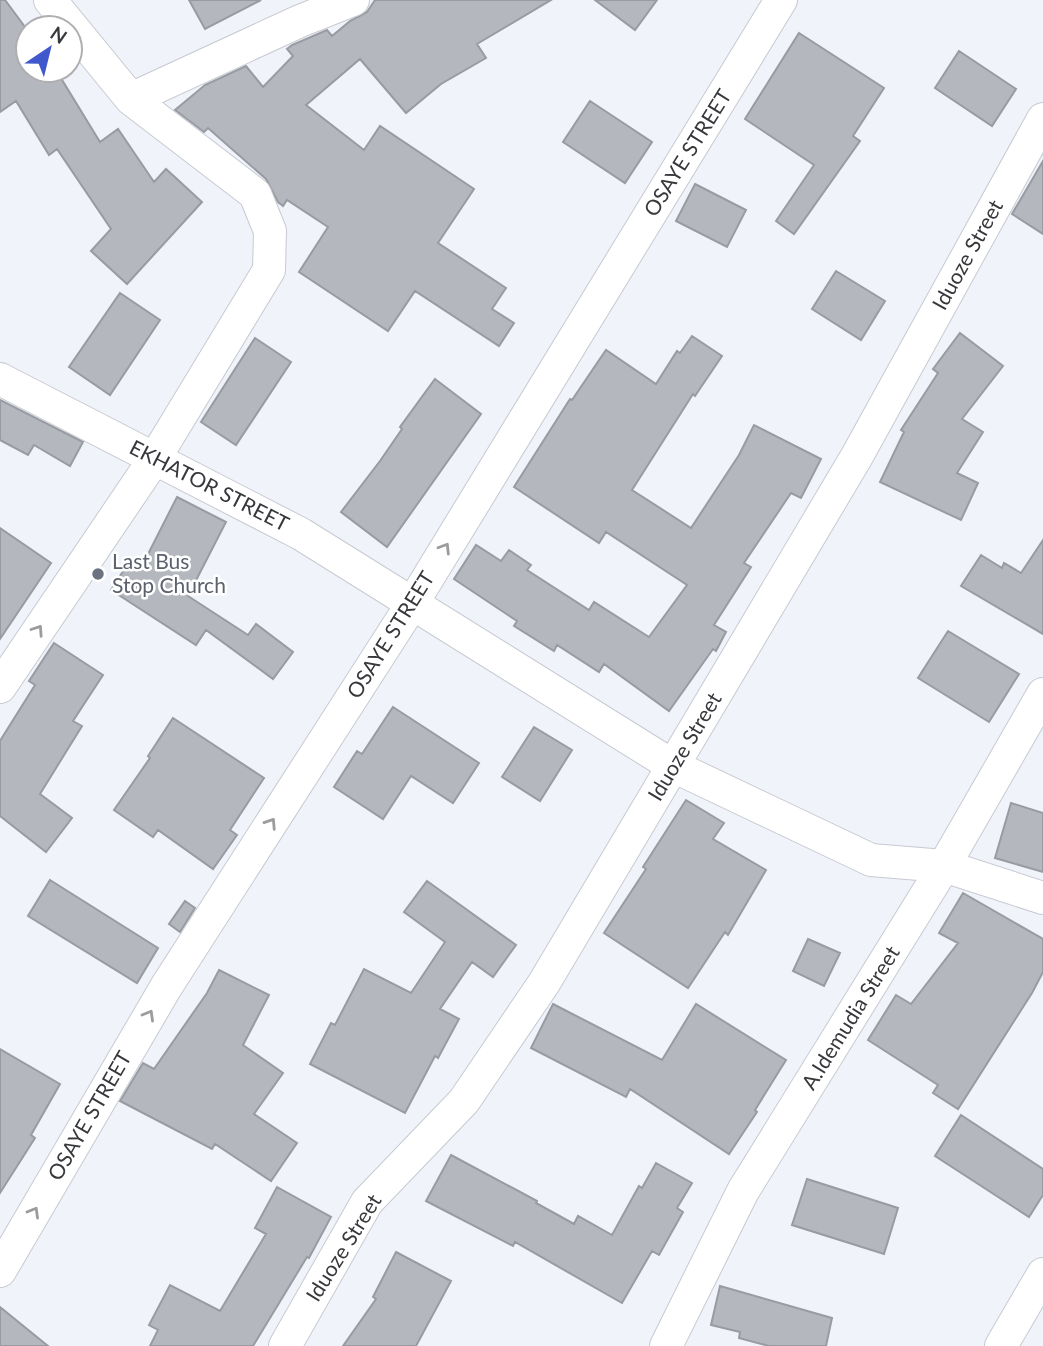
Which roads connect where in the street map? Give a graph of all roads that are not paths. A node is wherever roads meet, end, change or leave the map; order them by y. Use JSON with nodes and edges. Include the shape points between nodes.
{"nodes":[{"id":1,"x":50,"y":0,"type":"edge"},
{"id":2,"x":353,"y":0,"type":"edge"},
{"id":3,"x":781,"y":0,"type":"edge"},
{"id":4,"x":131,"y":99,"type":"junction"},
{"id":5,"x":1043,"y":119,"type":"edge"},
{"id":6,"x":0,"y":379,"type":"edge"},
{"id":7,"x":155,"y":458,"type":"junction"},
{"id":8,"x":412,"y":604,"type":"junction"},
{"id":9,"x":0,"y":687,"type":"edge"},
{"id":10,"x":1043,"y":694,"type":"edge"},
{"id":11,"x":673,"y":766,"type":"junction"},
{"id":12,"x":944,"y":866,"type":"junction"},
{"id":13,"x":1043,"y":898,"type":"edge"},
{"id":14,"x":0,"y":1271,"type":"edge"},
{"id":15,"x":1043,"y":1274,"type":"edge"},
{"id":16,"x":285,"y":1346,"type":"edge"},
{"id":17,"x":666,"y":1346,"type":"edge"},
{"id":18,"x":1001,"y":1346,"type":"edge"}],
"edges":[{"from":1,"to":4,"type":"street"},
{"from":2,"to":4,"type":"street"},
{"from":8,"to":3,"type":"street","name":"OSAYE STREET","one_way":true},
{"from":4,"to":7,"type":"street","via":[[255,194],[270,231],[270,270]]},
{"from":5,"to":11,"type":"street","name":"Iduoze Street","via":[[857,456]]},
{"from":6,"to":7,"type":"street","name":"EKHATOR STREET"},
{"from":7,"to":8,"type":"street","name":"EKHATOR STREET","via":[[301,534]]},
{"from":9,"to":7,"type":"street","one_way":true},
{"from":8,"to":11,"type":"street","name":"EKHATOR STREET"},
{"from":14,"to":8,"type":"street","name":"OSAYE STREET","one_way":true,"via":[[166,987]]},
{"from":10,"to":12,"type":"street","name":"A.Idemudia Street"},
{"from":11,"to":12,"type":"street","name":"EKHATOR STREET","via":[[870,860]]},
{"from":11,"to":16,"type":"street","name":"Iduoze Street","via":[[544,983],[464,1101],[367,1202]]},
{"from":12,"to":13,"type":"street","name":"EKHATOR STREET"},
{"from":12,"to":17,"type":"street","name":"A.Idemudia Street","via":[[743,1191]]},
{"from":15,"to":18,"type":"street"}]}
